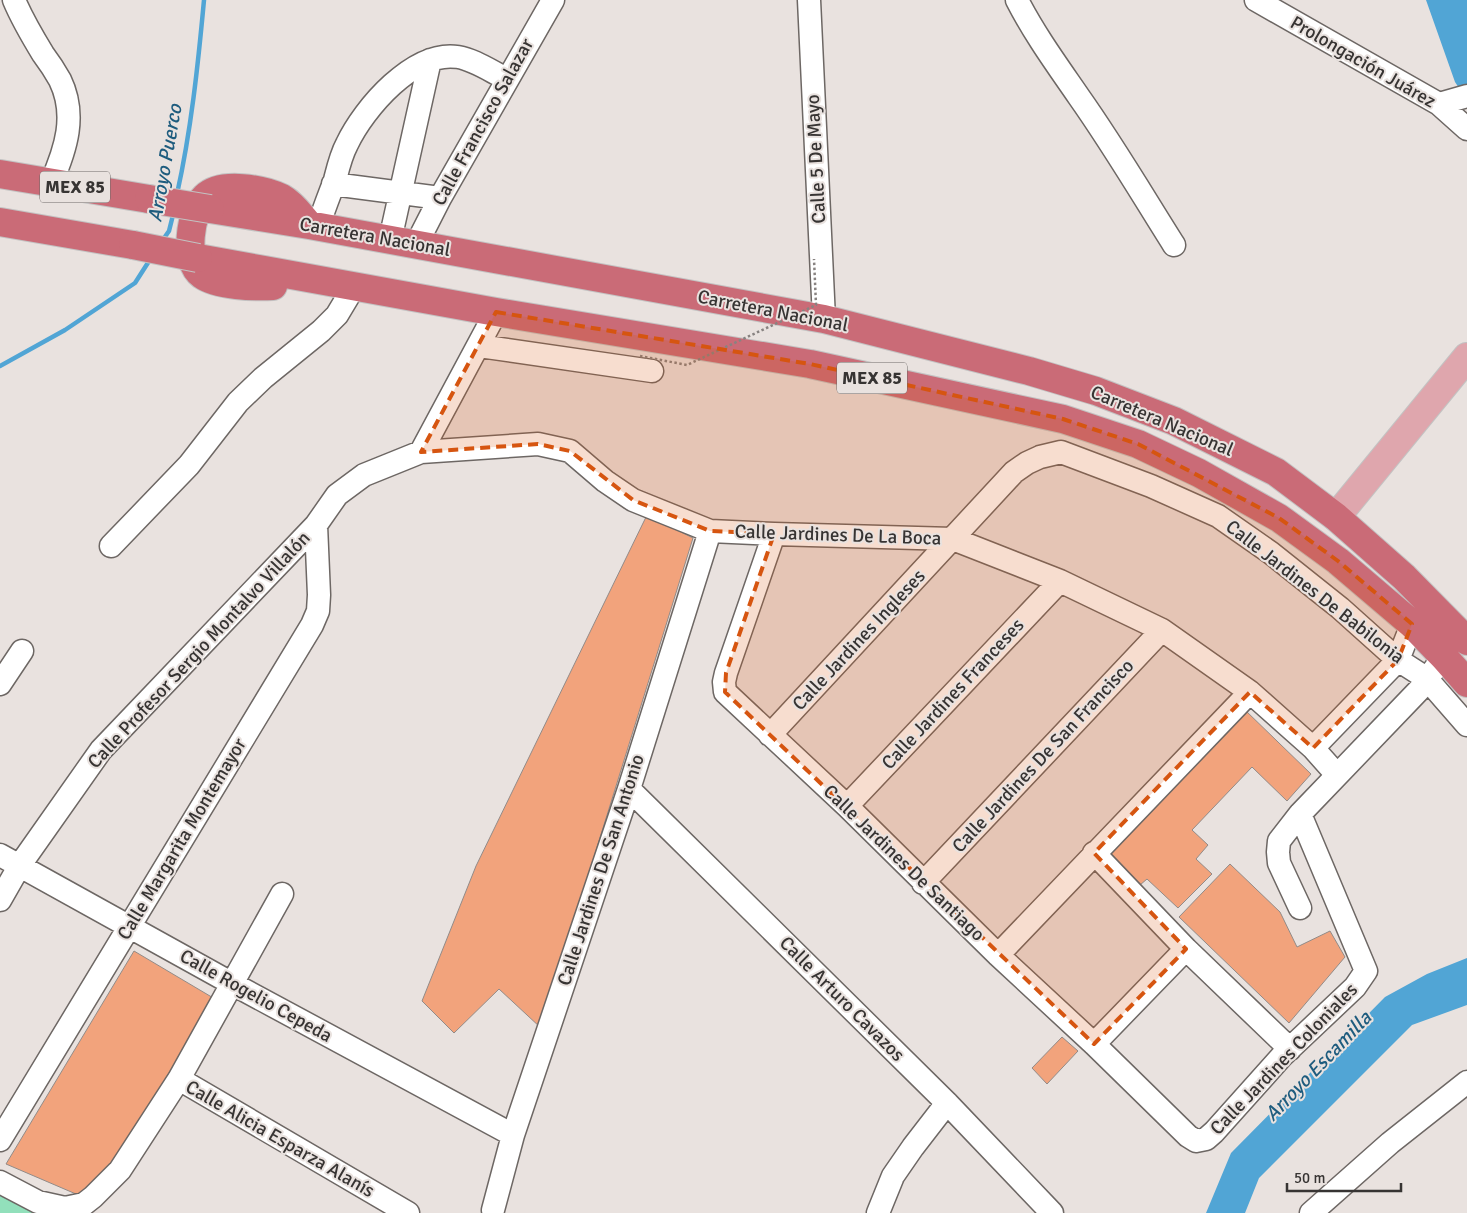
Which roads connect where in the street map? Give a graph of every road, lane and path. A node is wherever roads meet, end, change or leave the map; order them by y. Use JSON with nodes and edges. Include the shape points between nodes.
{"nodes":[{"id":1,"x":14,"y":0,"type":"edge"},
{"id":2,"x":553,"y":0,"type":"edge"},
{"id":3,"x":809,"y":0,"type":"edge"},
{"id":4,"x":1017,"y":0,"type":"edge"},
{"id":5,"x":1256,"y":0,"type":"edge"},
{"id":6,"x":430,"y":60,"type":"junction"},
{"id":7,"x":507,"y":79,"type":"junction"},
{"id":8,"x":1464,"y":97,"type":"edge"},
{"id":9,"x":1439,"y":104,"type":"junction"},
{"id":10,"x":1467,"y":129,"type":"edge"},
{"id":11,"x":0,"y":174,"type":"edge"},
{"id":12,"x":51,"y":183,"type":"junction"},
{"id":13,"x":333,"y":184,"type":"junction"},
{"id":14,"x":402,"y":193,"type":"junction"},
{"id":15,"x":440,"y":198,"type":"junction"},
{"id":16,"x":0,"y":222,"type":"edge"},
{"id":17,"x":313,"y":226,"type":"junction"},
{"id":18,"x":390,"y":240,"type":"junction"},
{"id":19,"x":416,"y":245,"type":"junction"},
{"id":20,"x":1174,"y":245,"type":"dead end"},
{"id":21,"x":814,"y":260,"type":"dead end"},
{"id":22,"x":310,"y":277,"type":"junction"},
{"id":23,"x":355,"y":285,"type":"junction"},
{"id":24,"x":496,"y":312,"type":"junction"},
{"id":25,"x":824,"y":319,"type":"junction"},
{"id":26,"x":479,"y":346,"type":"junction"},
{"id":27,"x":1467,"y":357,"type":"edge"},
{"id":28,"x":646,"y":363,"type":"joint"},
{"id":29,"x":421,"y":452,"type":"junction"},
{"id":30,"x":1061,"y":452,"type":"joint"},
{"id":31,"x":1336,"y":517,"type":"junction"},
{"id":32,"x":316,"y":525,"type":"junction"},
{"id":33,"x":710,"y":531,"type":"junction"},
{"id":34,"x":774,"y":534,"type":"junction"},
{"id":35,"x":952,"y":539,"type":"junction"},
{"id":36,"x":111,"y":546,"type":"dead end"},
{"id":37,"x":1060,"y":581,"type":"junction"},
{"id":38,"x":1412,"y":624,"type":"junction"},
{"id":39,"x":1162,"y":630,"type":"junction"},
{"id":40,"x":1467,"y":640,"type":"edge"},
{"id":41,"x":22,"y":651,"type":"dead end"},
{"id":42,"x":1444,"y":657,"type":"junction"},
{"id":43,"x":1398,"y":660,"type":"junction"},
{"id":44,"x":1423,"y":683,"type":"junction"},
{"id":45,"x":1467,"y":683,"type":"edge"},
{"id":46,"x":0,"y":684,"type":"edge"},
{"id":47,"x":1250,"y":692,"type":"junction"},
{"id":48,"x":1467,"y":725,"type":"edge"},
{"id":49,"x":770,"y":735,"type":"junction"},
{"id":50,"x":1467,"y":742,"type":"edge"},
{"id":51,"x":1313,"y":748,"type":"junction"},
{"id":52,"x":1337,"y":775,"type":"junction"},
{"id":53,"x":629,"y":788,"type":"junction"},
{"id":54,"x":846,"y":806,"type":"junction"},
{"id":55,"x":1300,"y":814,"type":"junction"},
{"id":56,"x":1094,"y":853,"type":"junction"},
{"id":57,"x":0,"y":855,"type":"edge"},
{"id":58,"x":20,"y":865,"type":"junction"},
{"id":59,"x":923,"y":883,"type":"junction"},
{"id":60,"x":282,"y":894,"type":"dead end"},
{"id":61,"x":0,"y":900,"type":"edge"},
{"id":62,"x":1300,"y":908,"type":"dead end"},
{"id":63,"x":129,"y":927,"type":"junction"},
{"id":64,"x":1186,"y":949,"type":"junction"},
{"id":65,"x":998,"y":955,"type":"junction"},
{"id":66,"x":231,"y":983,"type":"junction"},
{"id":67,"x":1094,"y":1044,"type":"junction"},
{"id":68,"x":1290,"y":1048,"type":"junction"},
{"id":69,"x":179,"y":1079,"type":"junction"},
{"id":70,"x":1467,"y":1082,"type":"edge"},
{"id":71,"x":946,"y":1102,"type":"junction"},
{"id":72,"x":513,"y":1135,"type":"junction"},
{"id":73,"x":1206,"y":1139,"type":"joint"},
{"id":74,"x":0,"y":1140,"type":"edge"},
{"id":75,"x":0,"y":1182,"type":"edge"},
{"id":76,"x":493,"y":1212,"type":"edge"},
{"id":77,"x":408,"y":1213,"type":"edge"},
{"id":78,"x":878,"y":1213,"type":"edge"},
{"id":79,"x":1052,"y":1213,"type":"edge"},
{"id":80,"x":1312,"y":1213,"type":"edge"}],
"edges":[{"from":1,"to":12,"type":"street","via":[[60,80],[67,99],[68,137]]},
{"from":2,"to":7,"type":"street","name":"Calle Francisco Salazar"},
{"from":3,"to":25,"type":"street","name":"Calle 5 De Mayo"},
{"from":4,"to":20,"type":"street","via":[[1030,26],[1080,97]]},
{"from":5,"to":9,"type":"street","name":"Prolongación Juárez"},
{"from":6,"to":7,"type":"street","via":[[460,57]]},
{"from":6,"to":13,"type":"street","via":[[392,84],[372,106],[354,130]]},
{"from":6,"to":14,"type":"street"},
{"from":7,"to":15,"type":"street","name":"Calle Francisco Salazar"},
{"from":8,"to":9,"type":"street"},
{"from":9,"to":10,"type":"street","name":"Prolongación Juárez"},
{"from":11,"to":12,"type":"highway","name":"Carretera Nacional","number":"MEX 85"},
{"from":12,"to":17,"type":"highway","name":"Carretera Nacional","number":"MEX 85","bridge":true},
{"from":13,"to":14,"type":"street"},
{"from":13,"to":17,"type":"street"},
{"from":14,"to":15,"type":"street"},
{"from":14,"to":18,"type":"street"},
{"from":15,"to":19,"type":"street","name":"Calle Francisco Salazar"},
{"from":16,"to":22,"type":"highway","name":"Carretera Nacional","number":"MEX 85","bridge":true},
{"from":17,"to":18,"type":"highway","name":"Carretera Nacional","number":"MEX 85"},
{"from":17,"to":22,"type":"highway","number":"MEX 85","via":[[282,198],[232,187],[217,189],[204,197],[196,213],[190,246],[194,265],[202,275],[221,282],[274,286]]},
{"from":18,"to":19,"type":"highway","name":"Carretera Nacional","number":"MEX 85"},
{"from":19,"to":25,"type":"highway","name":"Carretera Nacional","number":"MEX 85"},
{"from":21,"to":28,"type":"path","bridge":true,"via":[[816,305],[687,365]]},
{"from":22,"to":23,"type":"highway","name":"Carretera Nacional","number":"MEX 85"},
{"from":23,"to":24,"type":"highway","name":"Carretera Nacional","number":"MEX 85"},
{"from":23,"to":36,"type":"street","via":[[337,315],[238,402],[189,465]]},
{"from":24,"to":26,"type":"street"},
{"from":24,"to":38,"type":"highway","name":"Carretera Nacional","number":"MEX 85","via":[[810,364],[1063,419],[1129,441],[1199,473],[1278,518],[1338,561]]},
{"from":25,"to":31,"type":"highway","name":"Carretera Nacional","number":"MEX 85","via":[[1030,370],[1174,421],[1276,472]]},
{"from":26,"to":28,"type":"street"},
{"from":26,"to":29,"type":"street"},
{"from":27,"to":31,"type":"main road"},
{"from":29,"to":32,"type":"street","name":"Calle Jardines De La Boca","via":[[364,475],[337,495]]},
{"from":29,"to":33,"type":"street","name":"Calle Jardines De La Boca","via":[[538,444],[570,452],[633,500]]},
{"from":30,"to":35,"type":"street","name":"Calle Jardines Ingleses","via":[[1040,457],[1014,472]]},
{"from":30,"to":43,"type":"street","name":"Calle Jardines De Babilonia","via":[[1218,516],[1271,553]]},
{"from":31,"to":40,"type":"highway","name":"Carretera Nacional","number":"MEX 85","via":[[1404,577]]},
{"from":32,"to":58,"type":"street","name":"Calle Profesor Sergio Montalvo Villalón","via":[[101,750]]},
{"from":32,"to":63,"type":"street","name":"Calle Margarita Montemayor","via":[[319,595],[318,611],[312,625]]},
{"from":33,"to":34,"type":"street","name":"Calle Jardines De La Boca"},
{"from":33,"to":53,"type":"street","name":"Calle Jardines De San Antonio"},
{"from":34,"to":35,"type":"street","name":"Calle Jardines De La Boca"},
{"from":34,"to":49,"type":"street","name":"Calle Jardines De Santiago","via":[[724,682],[725,692],[730,698]]},
{"from":35,"to":37,"type":"street","name":"Calle Jardines De La Boca"},
{"from":35,"to":49,"type":"street","name":"Calle Jardines Ingleses"},
{"from":37,"to":39,"type":"street","name":"Calle Jardines De La Boca"},
{"from":37,"to":54,"type":"street","name":"Calle Jardines Franceses"},
{"from":38,"to":42,"type":"highway","name":"Carretera Nacional","number":"MEX 85"},
{"from":38,"to":43,"type":"street"},
{"from":39,"to":47,"type":"street","name":"Calle Jardines De La Boca"},
{"from":39,"to":59,"type":"street","name":"Calle Jardines De San Francisco"},
{"from":41,"to":46,"type":"street"},
{"from":42,"to":44,"type":"street"},
{"from":42,"to":45,"type":"highway","name":"Carretera Nacional","number":"MEX 85"},
{"from":43,"to":44,"type":"street","name":"Calle Jardines De Babilonia"},
{"from":43,"to":51,"type":"street"},
{"from":44,"to":48,"type":"street"},
{"from":44,"to":50,"type":"street"},
{"from":44,"to":52,"type":"street"},
{"from":47,"to":51,"type":"street","name":"Calle Jardines De La Boca"},
{"from":47,"to":56,"type":"street"},
{"from":49,"to":54,"type":"street","name":"Calle Jardines De Santiago"},
{"from":51,"to":52,"type":"street","name":"Calle Jardines De La Boca"},
{"from":52,"to":55,"type":"street"},
{"from":53,"to":71,"type":"street","name":"Calle Arturo Cavazos"},
{"from":53,"to":72,"type":"street","name":"Calle Jardines De San Antonio"},
{"from":54,"to":59,"type":"street","name":"Calle Jardines De Santiago"},
{"from":55,"to":62,"type":"street","via":[[1279,841],[1278,852],[1278,863]]},
{"from":55,"to":68,"type":"street","name":"Calle Jardines Coloniales","via":[[1366,971],[1355,987]]},
{"from":56,"to":64,"type":"street"},
{"from":56,"to":65,"type":"street"},
{"from":57,"to":58,"type":"street","name":"Calle Rogelio Cepeda"},
{"from":58,"to":61,"type":"street","name":"Calle Profesor Sergio Montalvo Villalón"},
{"from":58,"to":63,"type":"street","name":"Calle Rogelio Cepeda"},
{"from":59,"to":65,"type":"street","name":"Calle Jardines De Santiago"},
{"from":60,"to":66,"type":"street"},
{"from":63,"to":66,"type":"street","name":"Calle Rogelio Cepeda"},
{"from":63,"to":74,"type":"street","name":"Calle Margarita Montemayor"},
{"from":64,"to":67,"type":"street"},
{"from":64,"to":68,"type":"street"},
{"from":65,"to":67,"type":"street","name":"Calle Jardines De Santiago"},
{"from":66,"to":69,"type":"street"},
{"from":66,"to":72,"type":"street","name":"Calle Rogelio Cepeda"},
{"from":67,"to":73,"type":"street","name":"Calle Jardines De Santiago","via":[[1188,1136],[1196,1141]]},
{"from":68,"to":73,"type":"street","name":"Calle Jardines Coloniales"},
{"from":69,"to":75,"type":"street","via":[[120,1170],[84,1204],[65,1208],[38,1202]]},
{"from":69,"to":77,"type":"street","name":"Calle Alicia Esparza Alanís"},
{"from":70,"to":80,"type":"street","via":[[1390,1143]]},
{"from":71,"to":78,"type":"street","via":[[893,1176]]},
{"from":71,"to":79,"type":"street","name":"Calle Arturo Cavazos"},
{"from":72,"to":76,"type":"street","name":"Calle Jardines De San Antonio"}]}
